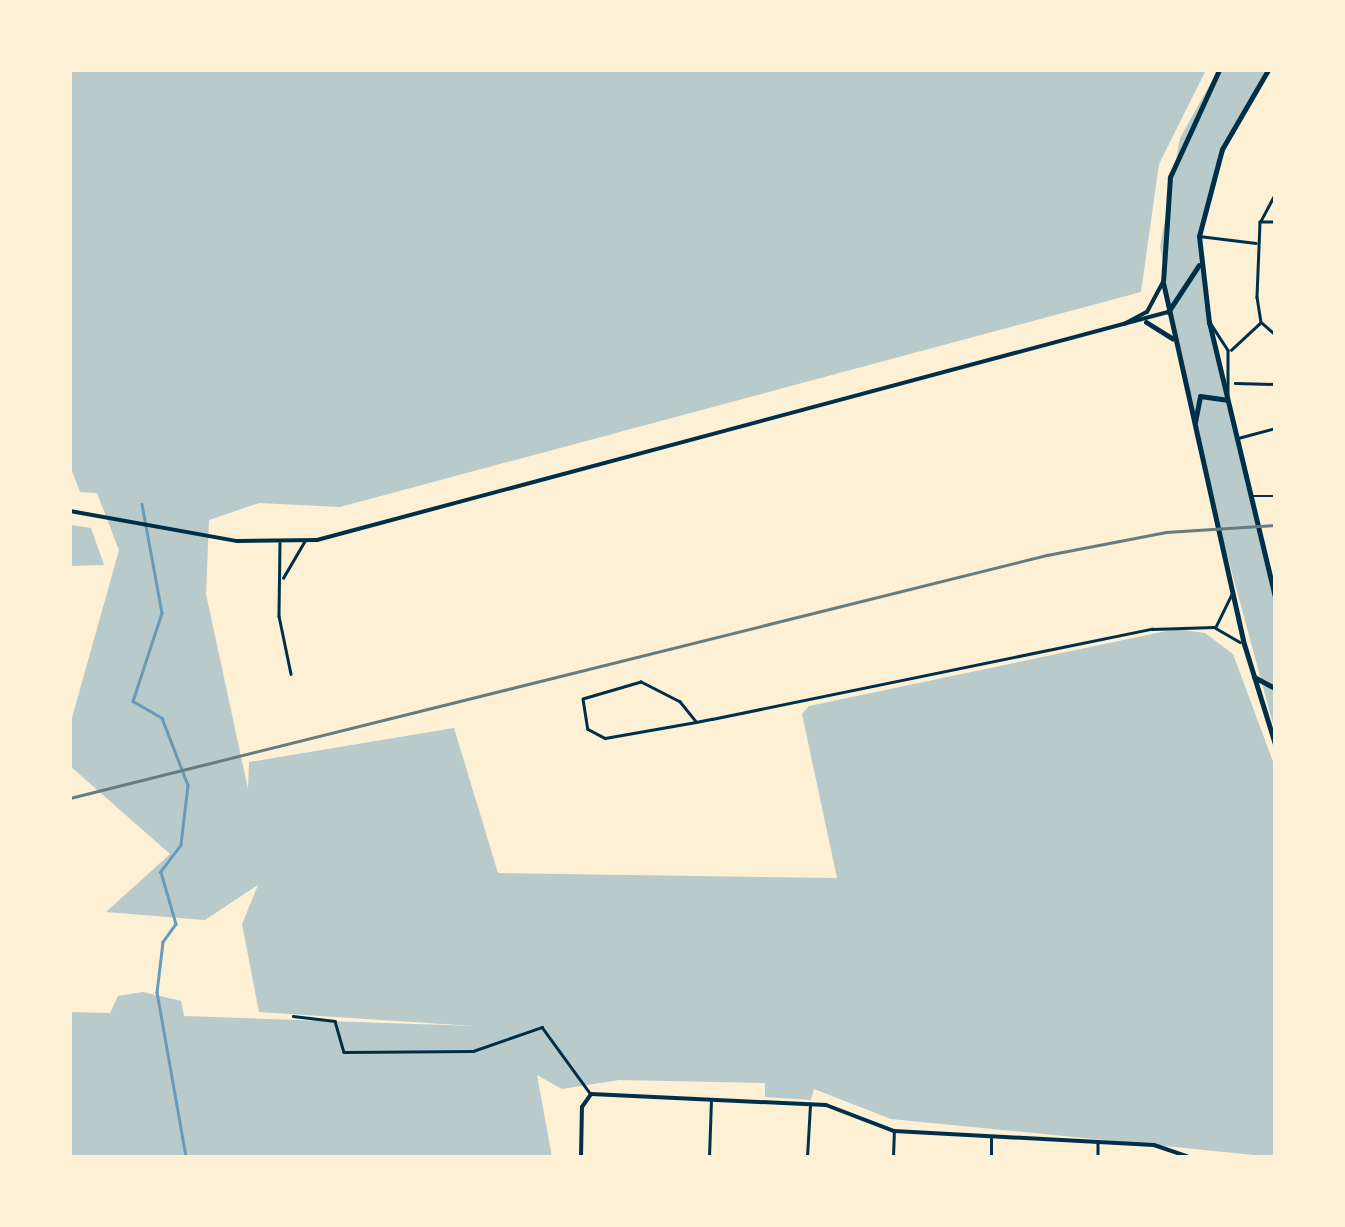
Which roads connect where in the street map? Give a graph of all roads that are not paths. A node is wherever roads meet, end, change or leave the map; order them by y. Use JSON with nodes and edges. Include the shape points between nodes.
{"nodes":[{"id":1,"x":1219,"y":70,"type":"edge"},
{"id":2,"x":1268,"y":70,"type":"edge"},
{"id":3,"x":1275,"y":194,"type":"edge"},
{"id":4,"x":1260,"y":222,"type":"junction"},
{"id":5,"x":1275,"y":222,"type":"edge"},
{"id":6,"x":1200,"y":236,"type":"junction"},
{"id":7,"x":1258,"y":243,"type":"junction"},
{"id":8,"x":1200,"y":264,"type":"junction"},
{"id":9,"x":1163,"y":282,"type":"junction"},
{"id":10,"x":1168,"y":312,"type":"junction"},
{"id":11,"x":1146,"y":322,"type":"junction"},
{"id":12,"x":1209,"y":322,"type":"junction"},
{"id":13,"x":1261,"y":322,"type":"junction"},
{"id":14,"x":1120,"y":326,"type":"junction"},
{"id":15,"x":1275,"y":334,"type":"edge"},
{"id":16,"x":1173,"y":340,"type":"junction"},
{"id":17,"x":1228,"y":350,"type":"junction"},
{"id":18,"x":1234,"y":383,"type":"junction"},
{"id":19,"x":1275,"y":384,"type":"edge"},
{"id":20,"x":1227,"y":400,"type":"junction"},
{"id":21,"x":1275,"y":428,"type":"edge"},
{"id":22,"x":1195,"y":434,"type":"junction"},
{"id":23,"x":1236,"y":438,"type":"junction"},
{"id":24,"x":1275,"y":496,"type":"edge"},
{"id":25,"x":1251,"y":500,"type":"junction"},
{"id":26,"x":70,"y":511,"type":"edge"},
{"id":27,"x":280,"y":540,"type":"junction"},
{"id":28,"x":305,"y":540,"type":"junction"},
{"id":29,"x":282,"y":579,"type":"junction"},
{"id":30,"x":1232,"y":593,"type":"junction"},
{"id":31,"x":1275,"y":596,"type":"edge"},
{"id":32,"x":1214,"y":627,"type":"junction"},
{"id":33,"x":1244,"y":644,"type":"junction"},
{"id":34,"x":291,"y":674,"type":"dead end"},
{"id":35,"x":1252,"y":674,"type":"junction"},
{"id":36,"x":1275,"y":688,"type":"edge"},
{"id":37,"x":696,"y":722,"type":"junction"},
{"id":38,"x":1275,"y":744,"type":"edge"},
{"id":39,"x":293,"y":1016,"type":"dead end"},
{"id":40,"x":591,"y":1094,"type":"junction"},
{"id":41,"x":711,"y":1100,"type":"junction"},
{"id":42,"x":810,"y":1104,"type":"junction"},
{"id":43,"x":894,"y":1132,"type":"junction"},
{"id":44,"x":991,"y":1137,"type":"junction"},
{"id":45,"x":1098,"y":1142,"type":"junction"},
{"id":46,"x":581,"y":1157,"type":"edge"},
{"id":47,"x":709,"y":1157,"type":"edge"},
{"id":48,"x":807,"y":1157,"type":"edge"},
{"id":49,"x":893,"y":1157,"type":"edge"},
{"id":50,"x":990,"y":1157,"type":"edge"},
{"id":51,"x":1098,"y":1157,"type":"edge"},
{"id":52,"x":1188,"y":1157,"type":"edge"}],
"edges":[{"from":1,"to":9,"type":"main road","via":[[1170,177]]},
{"from":2,"to":6,"type":"main road","via":[[1222,149]]},
{"from":3,"to":4,"type":"street"},
{"from":4,"to":5,"type":"street"},
{"from":4,"to":7,"type":"street"},
{"from":6,"to":7,"type":"street"},
{"from":6,"to":8,"type":"main road"},
{"from":7,"to":13,"type":"street"},
{"from":8,"to":10,"type":"main road"},
{"from":8,"to":12,"type":"main road"},
{"from":9,"to":10,"type":"main road"},
{"from":9,"to":14,"type":"street","via":[[1146,312]]},
{"from":10,"to":11,"type":"street"},
{"from":10,"to":16,"type":"main road"},
{"from":11,"to":14,"type":"street"},
{"from":11,"to":16,"type":"main road"},
{"from":12,"to":17,"type":"street"},
{"from":12,"to":20,"type":"main road"},
{"from":13,"to":15,"type":"street"},
{"from":13,"to":17,"type":"street"},
{"from":14,"to":28,"type":"street"},
{"from":16,"to":22,"type":"main road"},
{"from":17,"to":18,"type":"street"},
{"from":18,"to":19,"type":"street"},
{"from":18,"to":20,"type":"street"},
{"from":20,"to":22,"type":"main road","via":[[1197,398]]},
{"from":20,"to":23,"type":"main road"},
{"from":21,"to":23,"type":"street"},
{"from":22,"to":30,"type":"main road"},
{"from":23,"to":25,"type":"main road"},
{"from":24,"to":25,"type":"street"},
{"from":25,"to":31,"type":"main road"},
{"from":26,"to":27,"type":"street","via":[[198,536]]},
{"from":27,"to":28,"type":"street"},
{"from":27,"to":29,"type":"street"},
{"from":28,"to":29,"type":"street"},
{"from":29,"to":34,"type":"street","via":[[280,627]]},
{"from":30,"to":32,"type":"street"},
{"from":30,"to":33,"type":"main road"},
{"from":32,"to":33,"type":"street"},
{"from":32,"to":37,"type":"street","via":[[1152,629]]},
{"from":33,"to":35,"type":"main road"},
{"from":35,"to":36,"type":"main road"},
{"from":35,"to":38,"type":"main road"},
{"from":37,"to":37,"type":"street","via":[[680,702],[641,682],[583,699],[588,729],[604,738]]},
{"from":39,"to":40,"type":"street","via":[[336,1022],[344,1052],[473,1051],[542,1027]]},
{"from":40,"to":41,"type":"street"},
{"from":40,"to":46,"type":"street"},
{"from":41,"to":42,"type":"street"},
{"from":41,"to":47,"type":"street"},
{"from":42,"to":43,"type":"street"},
{"from":42,"to":48,"type":"street"},
{"from":43,"to":44,"type":"street"},
{"from":43,"to":49,"type":"street"},
{"from":44,"to":45,"type":"street"},
{"from":44,"to":50,"type":"street"},
{"from":45,"to":51,"type":"street"},
{"from":45,"to":52,"type":"street"}]}
